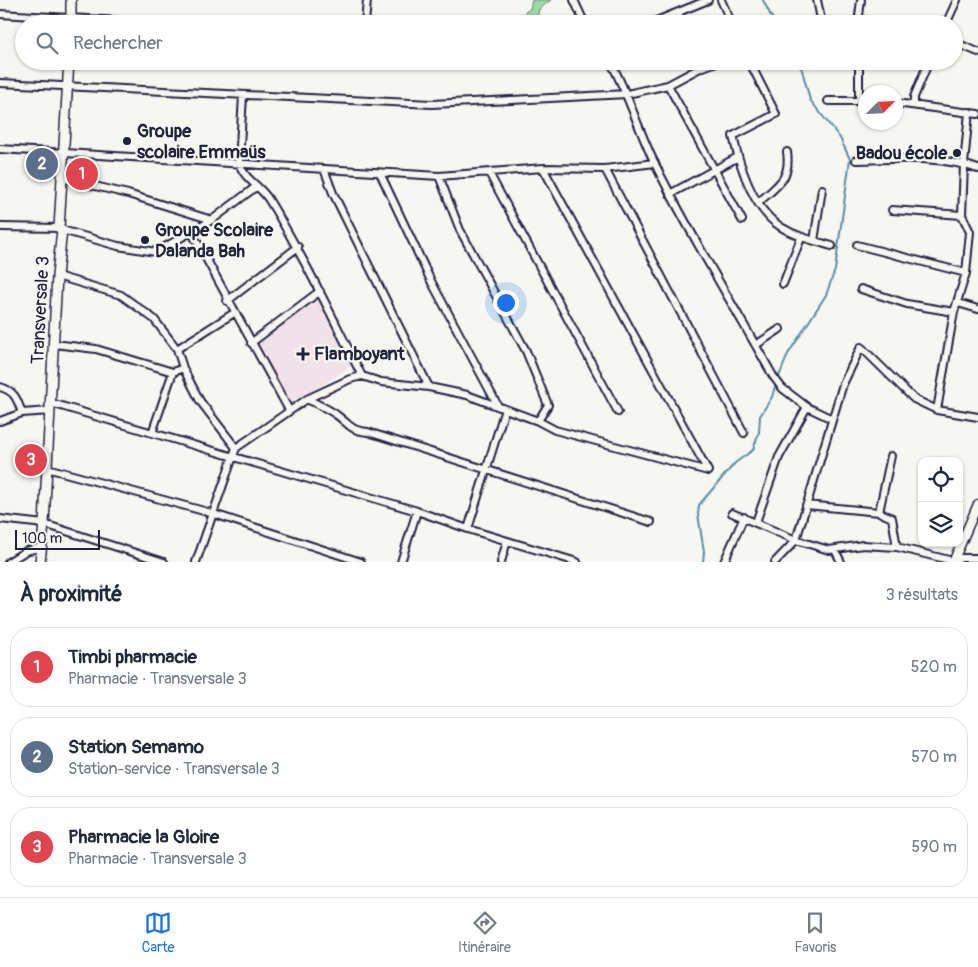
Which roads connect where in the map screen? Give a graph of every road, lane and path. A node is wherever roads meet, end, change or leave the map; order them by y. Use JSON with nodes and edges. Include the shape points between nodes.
{"nodes":[{"id":1,"x":72,"y":0,"type":"edge"},
{"id":2,"x":367,"y":0,"type":"edge"},
{"id":3,"x":574,"y":0,"type":"edge"},
{"id":4,"x":708,"y":0,"type":"edge"},
{"id":5,"x":721,"y":0,"type":"edge"},
{"id":6,"x":817,"y":0,"type":"edge"},
{"id":7,"x":861,"y":0,"type":"edge"},
{"id":8,"x":958,"y":0,"type":"edge"},
{"id":9,"x":678,"y":12,"type":"junction"},
{"id":10,"x":0,"y":14,"type":"edge"},
{"id":11,"x":15,"y":15,"type":"edge"},
{"id":12,"x":71,"y":15,"type":"edge"},
{"id":13,"x":366,"y":15,"type":"edge"},
{"id":14,"x":581,"y":15,"type":"edge"},
{"id":15,"x":671,"y":15,"type":"edge"},
{"id":16,"x":679,"y":15,"type":"edge"},
{"id":17,"x":728,"y":15,"type":"edge"},
{"id":18,"x":820,"y":15,"type":"edge"},
{"id":19,"x":859,"y":15,"type":"edge"},
{"id":20,"x":950,"y":15,"type":"edge"},
{"id":21,"x":963,"y":46,"type":"edge"},
{"id":22,"x":978,"y":52,"type":"edge"},
{"id":23,"x":69,"y":70,"type":"edge"},
{"id":24,"x":615,"y":70,"type":"edge"},
{"id":25,"x":696,"y":70,"type":"edge"},
{"id":26,"x":754,"y":70,"type":"edge"},
{"id":27,"x":860,"y":70,"type":"edge"},
{"id":28,"x":925,"y":70,"type":"edge"},
{"id":29,"x":0,"y":83,"type":"edge"},
{"id":30,"x":668,"y":85,"type":"junction"},
{"id":31,"x":861,"y":85,"type":"edge"},
{"id":32,"x":68,"y":86,"type":"junction"},
{"id":33,"x":627,"y":94,"type":"junction"},
{"id":34,"x":243,"y":96,"type":"junction"},
{"id":35,"x":828,"y":100,"type":"dead end"},
{"id":36,"x":858,"y":100,"type":"edge"},
{"id":37,"x":903,"y":104,"type":"edge"},
{"id":38,"x":914,"y":105,"type":"junction"},
{"id":39,"x":970,"y":112,"type":"junction"},
{"id":40,"x":978,"y":114,"type":"edge"},
{"id":41,"x":0,"y":150,"type":"edge"},
{"id":42,"x":64,"y":152,"type":"junction"},
{"id":43,"x":787,"y":152,"type":"dead end"},
{"id":44,"x":738,"y":157,"type":"junction"},
{"id":45,"x":856,"y":160,"type":"dead end"},
{"id":46,"x":239,"y":162,"type":"junction"},
{"id":47,"x":655,"y":163,"type":"junction"},
{"id":48,"x":964,"y":164,"type":"junction"},
{"id":49,"x":543,"y":168,"type":"junction"},
{"id":50,"x":715,"y":168,"type":"junction"},
{"id":51,"x":324,"y":169,"type":"junction"},
{"id":52,"x":604,"y":169,"type":"junction"},
{"id":53,"x":978,"y":169,"type":"edge"},
{"id":54,"x":380,"y":173,"type":"junction"},
{"id":55,"x":489,"y":173,"type":"junction"},
{"id":56,"x":439,"y":176,"type":"junction"},
{"id":57,"x":62,"y":178,"type":"junction"},
{"id":58,"x":257,"y":186,"type":"junction"},
{"id":59,"x":822,"y":189,"type":"dead end"},
{"id":60,"x":670,"y":194,"type":"junction"},
{"id":61,"x":758,"y":203,"type":"junction"},
{"id":62,"x":892,"y":210,"type":"dead end"},
{"id":63,"x":962,"y":215,"type":"junction"},
{"id":64,"x":212,"y":220,"type":"junction"},
{"id":65,"x":742,"y":220,"type":"dead end"},
{"id":66,"x":0,"y":227,"type":"edge"},
{"id":67,"x":60,"y":229,"type":"junction"},
{"id":68,"x":191,"y":231,"type":"junction"},
{"id":69,"x":970,"y":232,"type":"junction"},
{"id":70,"x":978,"y":234,"type":"edge"},
{"id":71,"x":801,"y":238,"type":"junction"},
{"id":72,"x":814,"y":241,"type":"junction"},
{"id":73,"x":857,"y":245,"type":"dead end"},
{"id":74,"x":832,"y":246,"type":"dead end"},
{"id":75,"x":298,"y":247,"type":"junction"},
{"id":76,"x":966,"y":273,"type":"junction"},
{"id":77,"x":57,"y":276,"type":"junction"},
{"id":78,"x":783,"y":284,"type":"dead end"},
{"id":79,"x":861,"y":289,"type":"dead end"},
{"id":80,"x":320,"y":290,"type":"junction"},
{"id":81,"x":227,"y":301,"type":"junction"},
{"id":82,"x":958,"y":303,"type":"junction"},
{"id":83,"x":978,"y":309,"type":"edge"},
{"id":84,"x":954,"y":312,"type":"junction"},
{"id":85,"x":234,"y":313,"type":"junction"},
{"id":86,"x":780,"y":329,"type":"dead end"},
{"id":87,"x":251,"y":343,"type":"junction"},
{"id":88,"x":54,"y":344,"type":"junction"},
{"id":89,"x":756,"y":345,"type":"junction"},
{"id":90,"x":177,"y":349,"type":"junction"},
{"id":91,"x":184,"y":368,"type":"junction"},
{"id":92,"x":173,"y":372,"type":"junction"},
{"id":93,"x":362,"y":376,"type":"junction"},
{"id":94,"x":0,"y":387,"type":"edge"},
{"id":95,"x":429,"y":387,"type":"junction"},
{"id":96,"x":307,"y":399,"type":"junction"},
{"id":97,"x":498,"y":406,"type":"junction"},
{"id":98,"x":51,"y":407,"type":"junction"},
{"id":99,"x":806,"y":407,"type":"junction"},
{"id":100,"x":505,"y":409,"type":"junction"},
{"id":101,"x":289,"y":410,"type":"junction"},
{"id":102,"x":937,"y":410,"type":"junction"},
{"id":103,"x":618,"y":412,"type":"dead end"},
{"id":104,"x":22,"y":413,"type":"junction"},
{"id":105,"x":978,"y":417,"type":"edge"},
{"id":106,"x":832,"y":420,"type":"junction"},
{"id":107,"x":0,"y":421,"type":"edge"},
{"id":108,"x":538,"y":421,"type":"junction"},
{"id":109,"x":152,"y":433,"type":"junction"},
{"id":110,"x":744,"y":433,"type":"dead end"},
{"id":111,"x":236,"y":448,"type":"junction"},
{"id":112,"x":232,"y":456,"type":"junction"},
{"id":113,"x":891,"y":456,"type":"dead end"},
{"id":114,"x":47,"y":468,"type":"junction"},
{"id":115,"x":486,"y":468,"type":"junction"},
{"id":116,"x":806,"y":504,"type":"junction"},
{"id":117,"x":978,"y":504,"type":"edge"},
{"id":118,"x":417,"y":511,"type":"junction"},
{"id":119,"x":879,"y":512,"type":"junction"},
{"id":120,"x":212,"y":513,"type":"junction"},
{"id":121,"x":732,"y":513,"type":"dead end"},
{"id":122,"x":744,"y":517,"type":"junction"},
{"id":123,"x":0,"y":519,"type":"edge"},
{"id":124,"x":651,"y":522,"type":"dead end"},
{"id":125,"x":756,"y":522,"type":"junction"},
{"id":126,"x":44,"y":524,"type":"junction"},
{"id":127,"x":468,"y":530,"type":"junction"},
{"id":128,"x":796,"y":540,"type":"junction"},
{"id":129,"x":507,"y":541,"type":"junction"},
{"id":130,"x":42,"y":547,"type":"junction"},
{"id":131,"x":897,"y":547,"type":"junction"},
{"id":132,"x":835,"y":550,"type":"junction"},
{"id":133,"x":978,"y":558,"type":"edge"},
{"id":134,"x":8,"y":562,"type":"edge"},
{"id":135,"x":40,"y":562,"type":"edge"},
{"id":136,"x":164,"y":562,"type":"edge"},
{"id":137,"x":196,"y":562,"type":"edge"},
{"id":138,"x":361,"y":562,"type":"edge"},
{"id":139,"x":401,"y":562,"type":"edge"},
{"id":140,"x":501,"y":562,"type":"edge"},
{"id":141,"x":577,"y":562,"type":"edge"},
{"id":142,"x":724,"y":562,"type":"edge"},
{"id":143,"x":775,"y":562,"type":"edge"},
{"id":144,"x":841,"y":562,"type":"edge"},
{"id":145,"x":953,"y":562,"type":"edge"}],
"edges":[{"from":1,"to":12,"type":"main road"},
{"from":2,"to":13,"type":"street"},
{"from":3,"to":14,"type":"street"},
{"from":4,"to":9,"type":"street"},
{"from":5,"to":17,"type":"street"},
{"from":6,"to":18,"type":"street"},
{"from":7,"to":19,"type":"street"},
{"from":8,"to":20,"type":"street"},
{"from":9,"to":15,"type":"street"},
{"from":9,"to":16,"type":"street"},
{"from":10,"to":11,"type":"street"},
{"from":21,"to":22,"type":"street"},
{"from":23,"to":32,"type":"main road","name":"Transversale 3"},
{"from":24,"to":33,"type":"street"},
{"from":25,"to":30,"type":"street"},
{"from":26,"to":44,"type":"street","via":[[776,114],[733,136]]},
{"from":27,"to":31,"type":"street"},
{"from":28,"to":38,"type":"street"},
{"from":29,"to":32,"type":"street"},
{"from":30,"to":33,"type":"street"},
{"from":30,"to":50,"type":"street"},
{"from":32,"to":34,"type":"street"},
{"from":32,"to":42,"type":"main road","name":"Transversale 3"},
{"from":33,"to":34,"type":"street","via":[[432,104]]},
{"from":33,"to":47,"type":"street","via":[[636,125]]},
{"from":34,"to":46,"type":"street"},
{"from":35,"to":36,"type":"street"},
{"from":37,"to":38,"type":"street"},
{"from":38,"to":39,"type":"street"},
{"from":39,"to":40,"type":"street"},
{"from":39,"to":48,"type":"street"},
{"from":41,"to":42,"type":"street"},
{"from":42,"to":46,"type":"street"},
{"from":42,"to":57,"type":"main road","name":"Transversale 3"},
{"from":43,"to":61,"type":"street","via":[[789,166],[786,177]]},
{"from":44,"to":50,"type":"street"},
{"from":44,"to":61,"type":"street"},
{"from":45,"to":48,"type":"street","via":[[900,159]]},
{"from":46,"to":51,"type":"street"},
{"from":46,"to":58,"type":"street","via":[[241,171]]},
{"from":47,"to":52,"type":"street"},
{"from":47,"to":60,"type":"street"},
{"from":48,"to":53,"type":"street"},
{"from":48,"to":63,"type":"street"},
{"from":49,"to":52,"type":"street"},
{"from":49,"to":55,"type":"street"},
{"from":49,"to":108,"type":"street","via":[[708,471],[555,430]]},
{"from":50,"to":60,"type":"street"},
{"from":50,"to":65,"type":"street"},
{"from":51,"to":54,"type":"street"},
{"from":51,"to":95,"type":"street"},
{"from":52,"to":110,"type":"street"},
{"from":54,"to":56,"type":"street"},
{"from":54,"to":97,"type":"street","via":[[431,281]]},
{"from":55,"to":56,"type":"street"},
{"from":55,"to":103,"type":"street"},
{"from":56,"to":108,"type":"street","via":[[460,230],[526,351],[548,406]]},
{"from":57,"to":64,"type":"street"},
{"from":57,"to":67,"type":"main road","name":"Transversale 3"},
{"from":58,"to":64,"type":"street"},
{"from":58,"to":75,"type":"street","via":[[266,194]]},
{"from":59,"to":72,"type":"street"},
{"from":60,"to":89,"type":"street"},
{"from":61,"to":71,"type":"street","via":[[770,219]]},
{"from":62,"to":63,"type":"street"},
{"from":63,"to":69,"type":"street"},
{"from":64,"to":68,"type":"street"},
{"from":66,"to":67,"type":"street"},
{"from":67,"to":68,"type":"street","via":[[118,246],[156,252]]},
{"from":67,"to":77,"type":"main road","name":"Transversale 3"},
{"from":68,"to":81,"type":"street"},
{"from":69,"to":70,"type":"street"},
{"from":69,"to":76,"type":"street"},
{"from":71,"to":72,"type":"street"},
{"from":71,"to":78,"type":"street"},
{"from":72,"to":74,"type":"street"},
{"from":73,"to":76,"type":"street"},
{"from":75,"to":80,"type":"street"},
{"from":75,"to":81,"type":"street"},
{"from":76,"to":82,"type":"street"},
{"from":77,"to":88,"type":"main road","name":"Transversale 3"},
{"from":77,"to":90,"type":"street","via":[[121,295],[154,319]]},
{"from":79,"to":84,"type":"street","via":[[907,304]]},
{"from":80,"to":87,"type":"street"},
{"from":80,"to":93,"type":"street"},
{"from":81,"to":85,"type":"street"},
{"from":82,"to":83,"type":"street"},
{"from":82,"to":84,"type":"street"},
{"from":84,"to":102,"type":"street"},
{"from":85,"to":87,"type":"street"},
{"from":85,"to":90,"type":"street"},
{"from":86,"to":89,"type":"street"},
{"from":87,"to":101,"type":"street"},
{"from":88,"to":92,"type":"street","via":[[96,349]]},
{"from":88,"to":98,"type":"main road","name":"Transversale 3"},
{"from":89,"to":99,"type":"street","via":[[778,382]]},
{"from":90,"to":91,"type":"street"},
{"from":91,"to":92,"type":"street"},
{"from":91,"to":111,"type":"street","via":[[200,401]]},
{"from":92,"to":109,"type":"street"},
{"from":93,"to":95,"type":"street","via":[[381,382]]},
{"from":93,"to":96,"type":"street","via":[[350,378]]},
{"from":94,"to":104,"type":"street","via":[[11,390]]},
{"from":95,"to":97,"type":"street"},
{"from":96,"to":101,"type":"street"},
{"from":96,"to":115,"type":"street","via":[[357,431]]},
{"from":97,"to":100,"type":"street"},
{"from":98,"to":104,"type":"street"},
{"from":98,"to":109,"type":"street"},
{"from":98,"to":114,"type":"main road","name":"Transversale 3"},
{"from":99,"to":106,"type":"street"},
{"from":99,"to":125,"type":"street","via":[[779,457]]},
{"from":100,"to":108,"type":"street"},
{"from":100,"to":115,"type":"street"},
{"from":101,"to":111,"type":"street"},
{"from":102,"to":105,"type":"street"},
{"from":102,"to":106,"type":"street","via":[[914,399],[861,347],[843,384]]},
{"from":104,"to":107,"type":"street"},
{"from":106,"to":116,"type":"street"},
{"from":109,"to":112,"type":"street"},
{"from":111,"to":112,"type":"street"},
{"from":112,"to":118,"type":"street"},
{"from":112,"to":120,"type":"street"},
{"from":113,"to":119,"type":"street"},
{"from":114,"to":120,"type":"street"},
{"from":114,"to":126,"type":"main road","name":"Transversale 3"},
{"from":115,"to":124,"type":"street"},
{"from":115,"to":127,"type":"street"},
{"from":116,"to":119,"type":"street"},
{"from":116,"to":128,"type":"street"},
{"from":117,"to":145,"type":"street"},
{"from":118,"to":127,"type":"street"},
{"from":118,"to":139,"type":"street"},
{"from":119,"to":131,"type":"street","via":[[892,518]]},
{"from":120,"to":137,"type":"street"},
{"from":120,"to":138,"type":"street"},
{"from":121,"to":122,"type":"street"},
{"from":122,"to":125,"type":"street"},
{"from":122,"to":142,"type":"street"},
{"from":123,"to":126,"type":"street"},
{"from":125,"to":128,"type":"street"},
{"from":126,"to":130,"type":"main road","name":"Transversale 3"},
{"from":126,"to":136,"type":"street"},
{"from":127,"to":129,"type":"street"},
{"from":128,"to":132,"type":"street"},
{"from":128,"to":143,"type":"street"},
{"from":129,"to":140,"type":"street"},
{"from":129,"to":141,"type":"street"},
{"from":130,"to":134,"type":"street","via":[[26,551]]},
{"from":130,"to":135,"type":"main road","name":"Transversale 3"},
{"from":131,"to":132,"type":"street","via":[[863,545]]},
{"from":131,"to":145,"type":"street"},
{"from":132,"to":144,"type":"street"},
{"from":133,"to":145,"type":"street","via":[[961,558]]}]}
